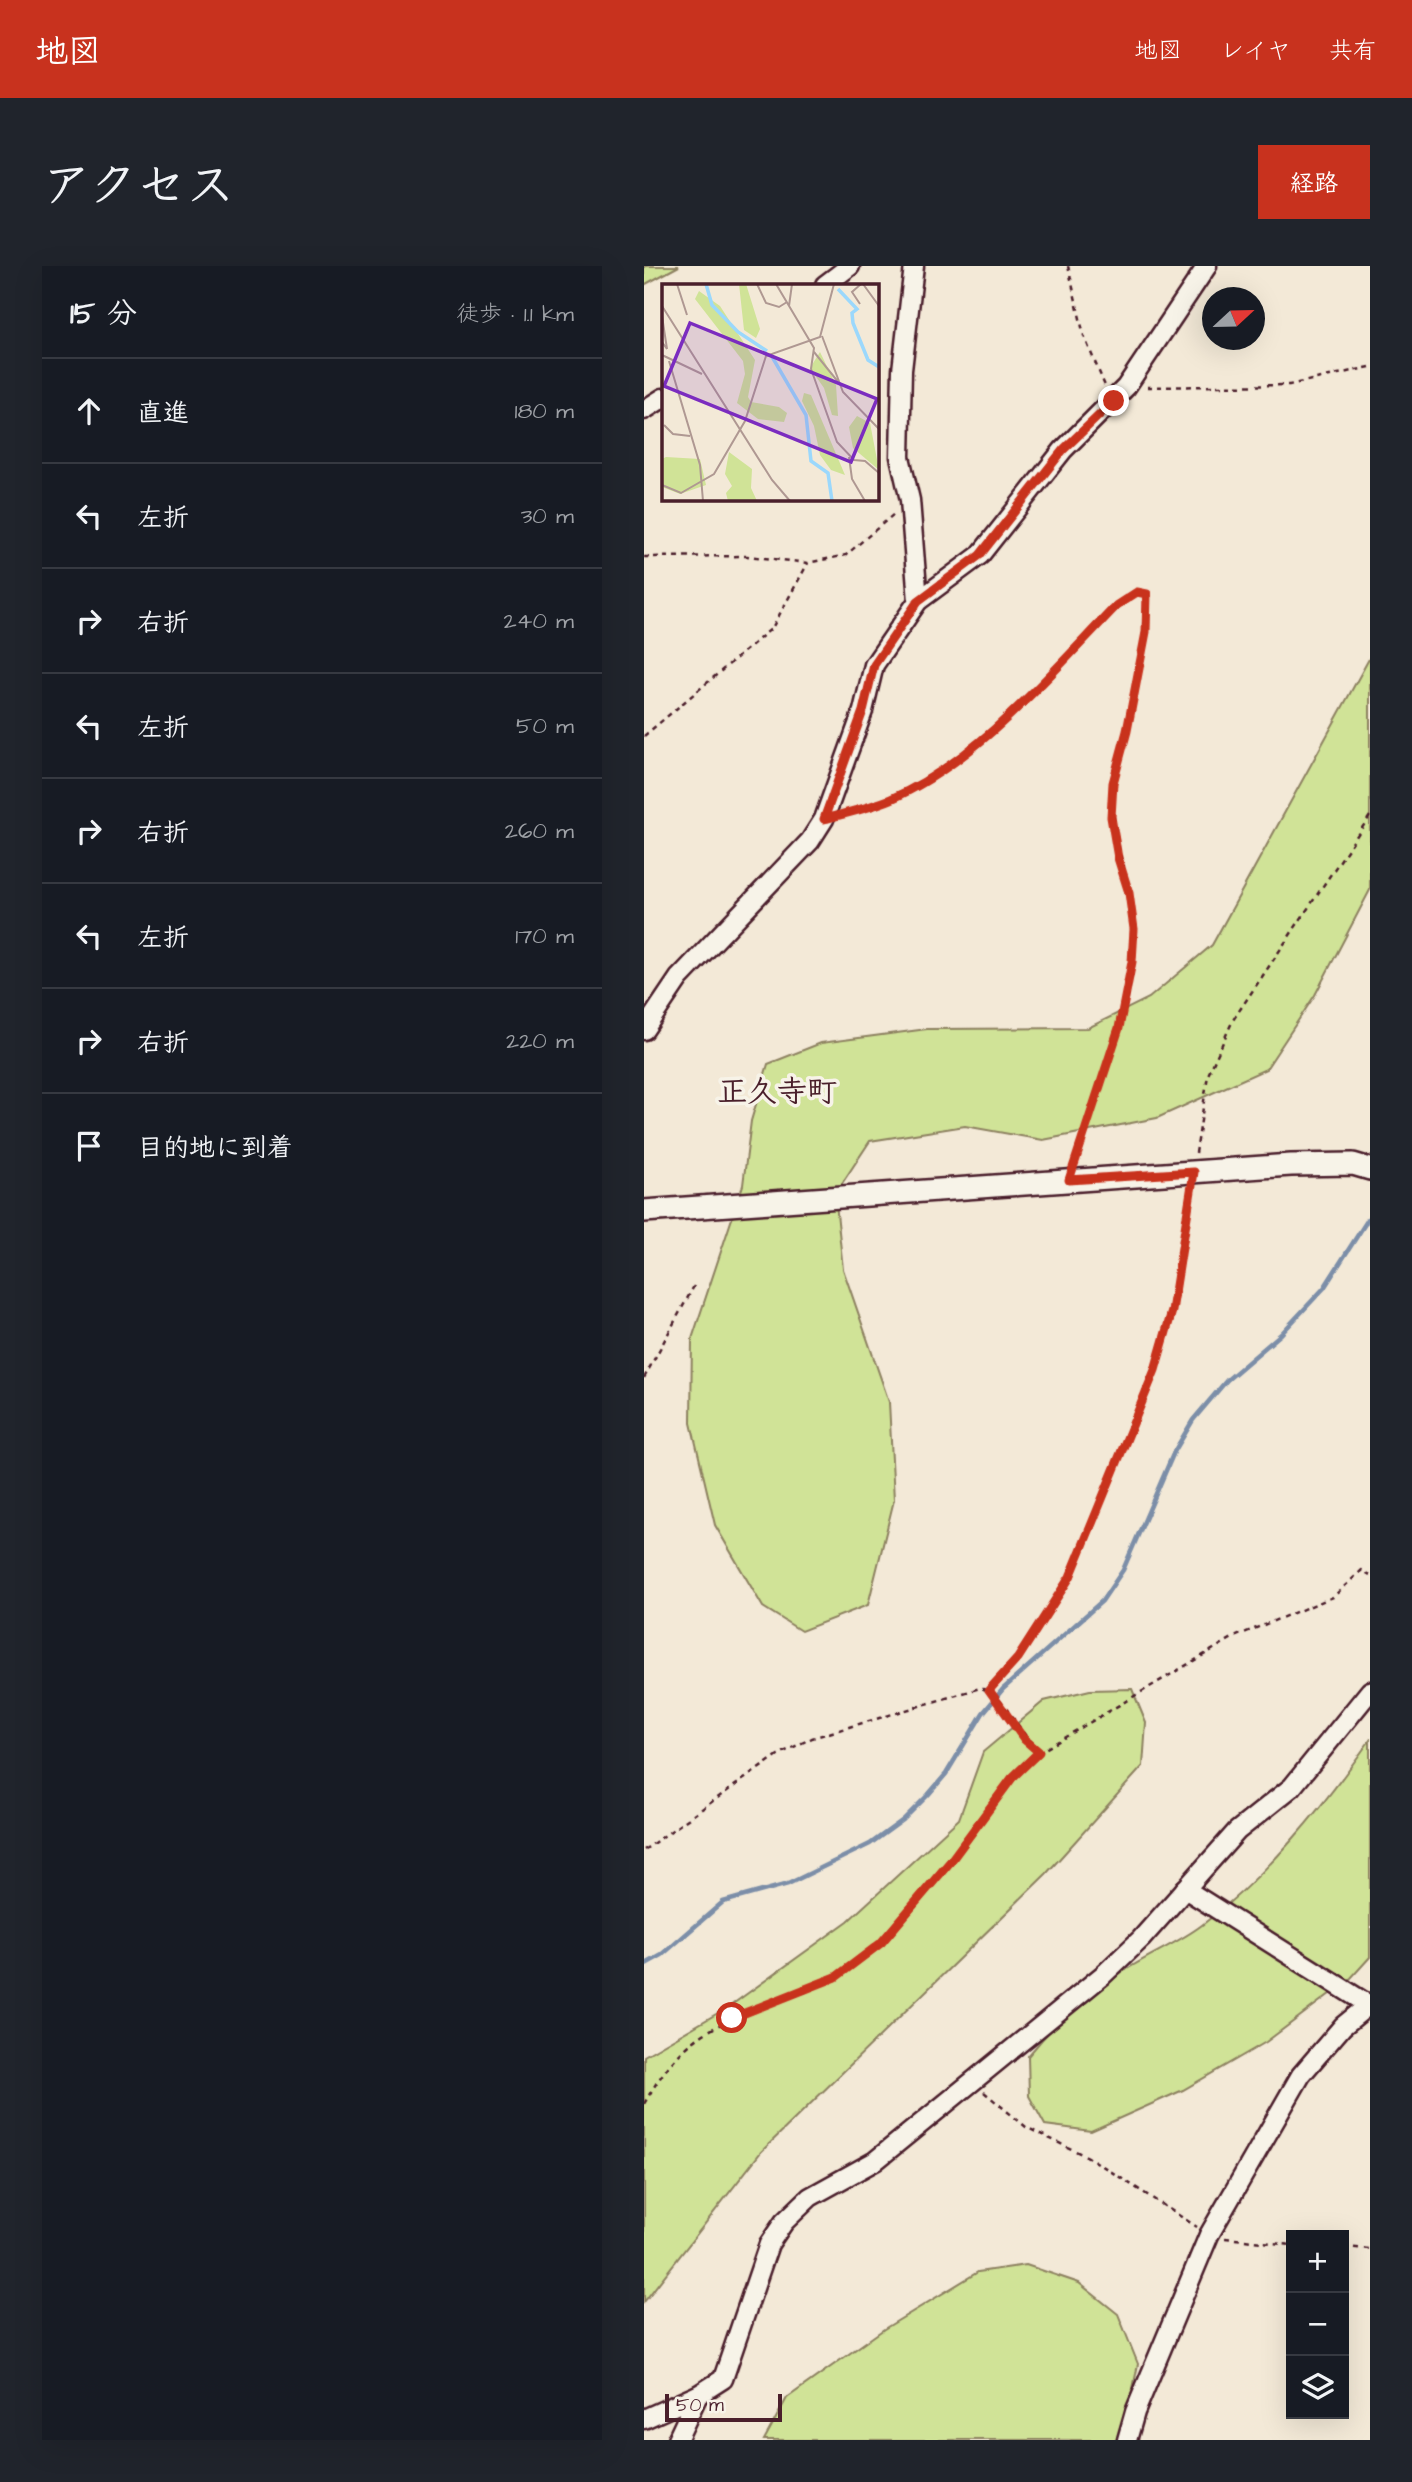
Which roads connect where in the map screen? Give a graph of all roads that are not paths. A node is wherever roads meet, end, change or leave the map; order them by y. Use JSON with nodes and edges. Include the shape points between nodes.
{"nodes":[{"id":1,"x":849,"y":266,"type":"edge"},
{"id":2,"x":914,"y":266,"type":"edge"},
{"id":3,"x":1207,"y":266,"type":"edge"},
{"id":4,"x":826,"y":284,"type":"edge"},
{"id":5,"x":662,"y":399,"type":"edge"},
{"id":6,"x":644,"y":410,"type":"edge"},
{"id":7,"x":918,"y":601,"type":"junction"},
{"id":8,"x":644,"y":1030,"type":"edge"},
{"id":9,"x":1370,"y":1169,"type":"edge"},
{"id":10,"x":644,"y":1211,"type":"edge"},
{"id":11,"x":1370,"y":1690,"type":"edge"},
{"id":12,"x":1185,"y":1889,"type":"junction"},
{"id":13,"x":1370,"y":2004,"type":"edge"},
{"id":14,"x":698,"y":2395,"type":"junction"},
{"id":15,"x":644,"y":2419,"type":"edge"},
{"id":16,"x":677,"y":2440,"type":"edge"},
{"id":17,"x":1126,"y":2440,"type":"edge"}],
"edges":[{"from":1,"to":4,"type":"street"},
{"from":2,"to":7,"type":"street","via":[[902,370],[901,445],[911,500]]},
{"from":3,"to":7,"type":"street","via":[[1120,394],[1063,450],[980,555]]},
{"from":5,"to":6,"type":"street"},
{"from":7,"to":8,"type":"street","via":[[874,665],[863,711],[824,819],[810,841],[679,978]]},
{"from":9,"to":10,"type":"street","via":[[1353,1164],[1291,1165]]},
{"from":11,"to":12,"type":"street","via":[[1292,1787],[1237,1831]]},
{"from":12,"to":13,"type":"street"},
{"from":12,"to":14,"type":"street","via":[[1103,1975],[973,2083],[875,2161],[810,2197],[784,2222],[769,2244],[723,2379]]},
{"from":13,"to":17,"type":"street","via":[[1343,2026],[1301,2075],[1209,2235]]},
{"from":14,"to":15,"type":"street"},
{"from":14,"to":16,"type":"street"}]}
